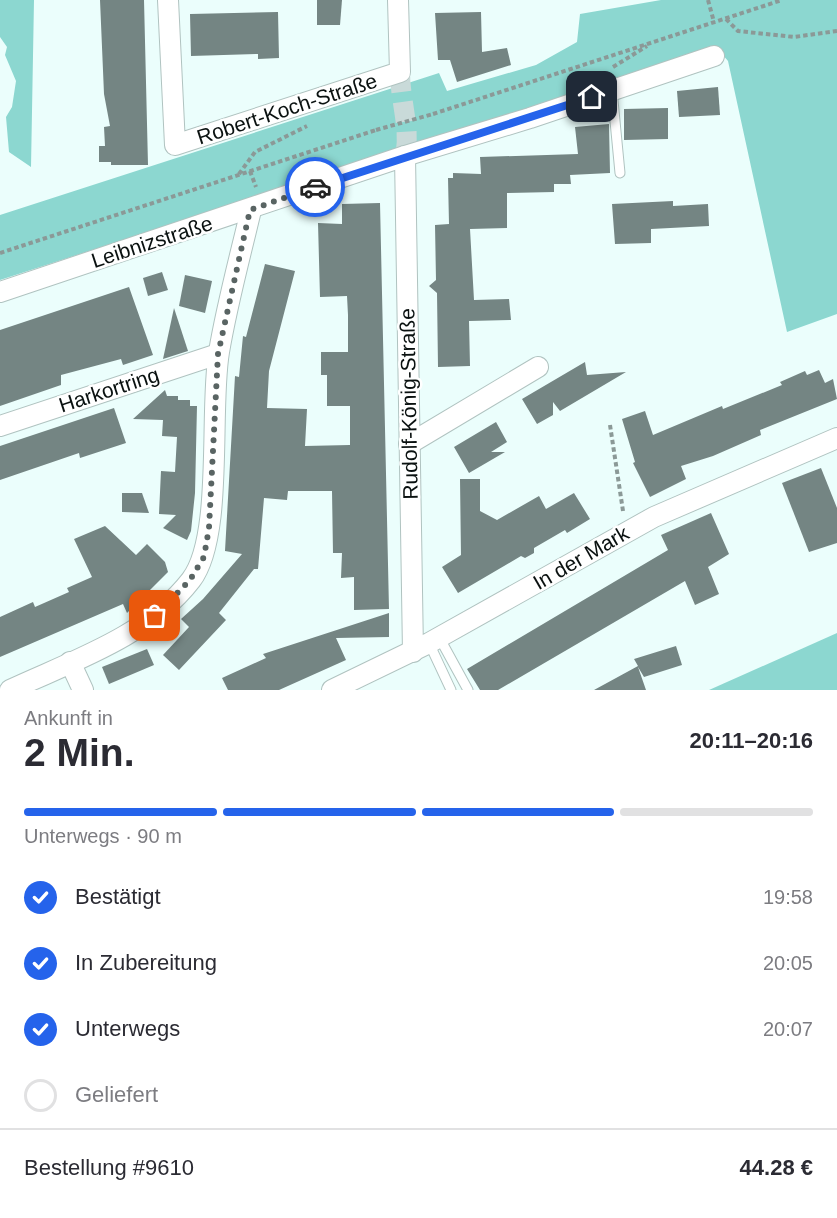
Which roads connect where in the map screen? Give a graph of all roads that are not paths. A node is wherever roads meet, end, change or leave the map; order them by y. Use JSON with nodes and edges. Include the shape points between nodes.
{"nodes":[{"id":1,"x":168,"y":0,"type":"edge"},
{"id":2,"x":398,"y":0,"type":"edge"},
{"id":3,"x":714,"y":56,"type":"dead end"},
{"id":4,"x":612,"y":90,"type":"junction"},
{"id":5,"x":405,"y":156,"type":"junction"},
{"id":6,"x":620,"y":173,"type":"dead end"},
{"id":7,"x":250,"y":210,"type":"junction"},
{"id":8,"x":0,"y":292,"type":"edge"},
{"id":9,"x":218,"y":354,"type":"junction"},
{"id":10,"x":538,"y":367,"type":"dead end"},
{"id":11,"x":0,"y":426,"type":"edge"},
{"id":12,"x":837,"y":438,"type":"edge"},
{"id":13,"x":409,"y":444,"type":"junction"},
{"id":14,"x":427,"y":644,"type":"junction"},
{"id":15,"x":70,"y":662,"type":"junction"},
{"id":16,"x":10,"y":690,"type":"edge"},
{"id":17,"x":83,"y":690,"type":"edge"},
{"id":18,"x":332,"y":690,"type":"edge"},
{"id":19,"x":451,"y":690,"type":"edge"},
{"id":20,"x":468,"y":690,"type":"edge"}],
"edges":[{"from":1,"to":2,"type":"street","name":"Robert-Koch-Straße","via":[[176,145],[400,72]]},
{"from":3,"to":4,"type":"street","name":"Leibnizstraße"},
{"from":4,"to":5,"type":"street","name":"Leibnizstraße"},
{"from":4,"to":6,"type":"lane"},
{"from":5,"to":7,"type":"street","name":"Leibnizstraße"},
{"from":5,"to":13,"type":"street","name":"Rudolf-König-Straße"},
{"from":7,"to":8,"type":"street","name":"Leibnizstraße"},
{"from":7,"to":9,"type":"street"},
{"from":9,"to":11,"type":"street","name":"Harkortring"},
{"from":9,"to":15,"type":"street","via":[[209,528],[199,569],[168,606],[142,625]]},
{"from":10,"to":13,"type":"street"},
{"from":12,"to":14,"type":"street","name":"In der Mark","via":[[632,528]]},
{"from":13,"to":14,"type":"street","name":"Rudolf-König-Straße"},
{"from":14,"to":18,"type":"street","name":"In der Mark"},
{"from":14,"to":19,"type":"lane"},
{"from":14,"to":20,"type":"lane"},
{"from":15,"to":16,"type":"street"},
{"from":15,"to":17,"type":"street"}]}
